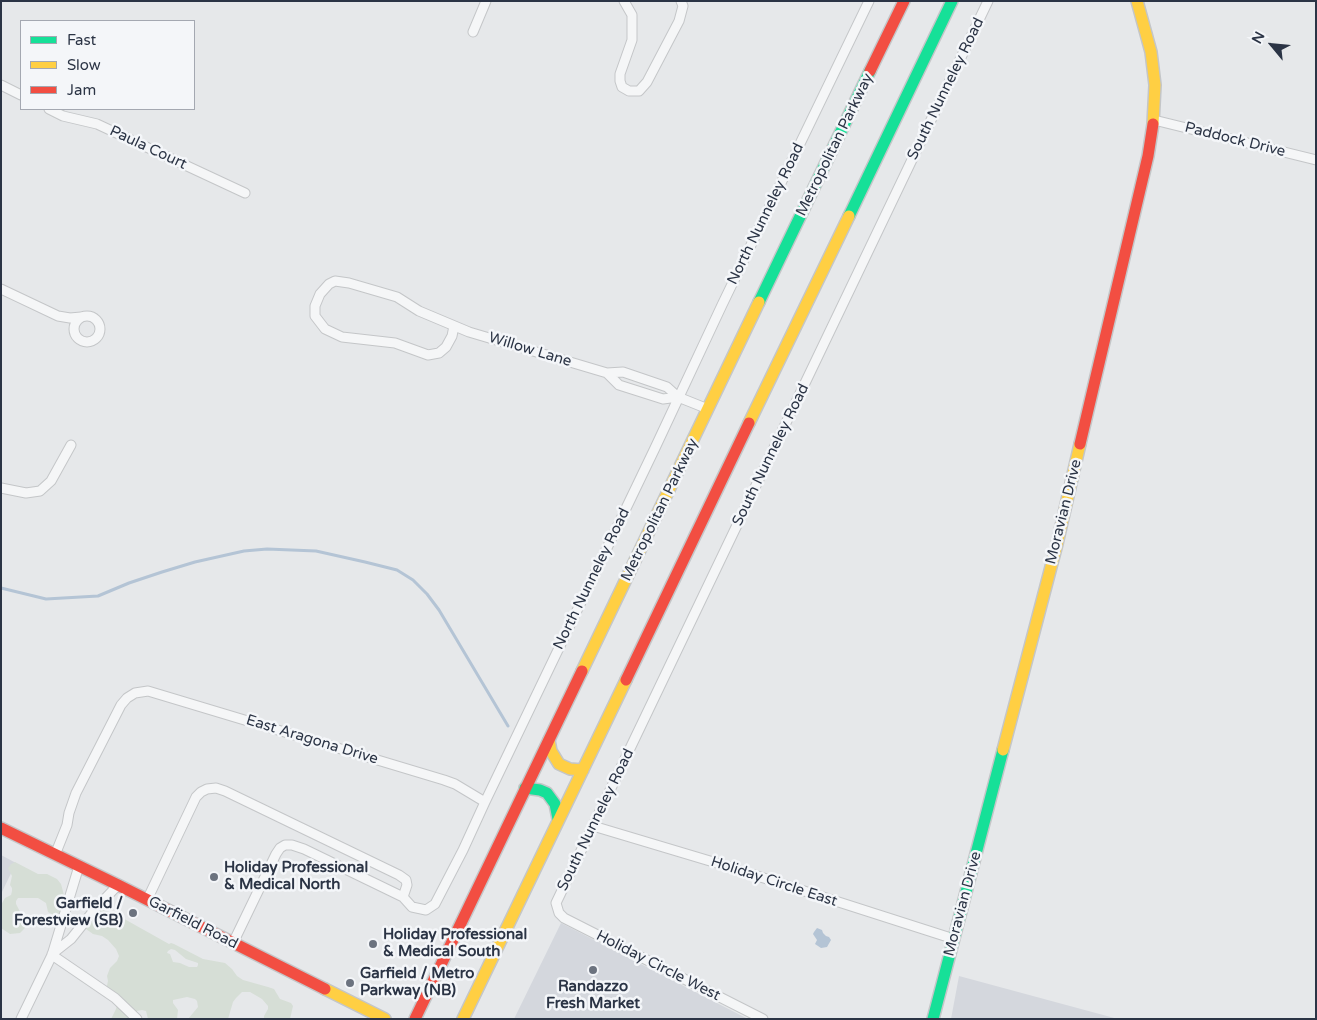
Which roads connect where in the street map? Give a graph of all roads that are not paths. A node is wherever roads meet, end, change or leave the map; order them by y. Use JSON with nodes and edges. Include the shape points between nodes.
{"nodes":[{"id":1,"x":486,"y":1,"type":"edge"},
{"id":2,"x":624,"y":1,"type":"edge"},
{"id":3,"x":681,"y":1,"type":"edge"},
{"id":4,"x":870,"y":1,"type":"edge"},
{"id":5,"x":904,"y":1,"type":"edge"},
{"id":6,"x":952,"y":1,"type":"edge"},
{"id":7,"x":988,"y":1,"type":"edge"},
{"id":8,"x":1137,"y":1,"type":"edge"},
{"id":9,"x":473,"y":32,"type":"dead end"},
{"id":10,"x":1,"y":85,"type":"edge"},
{"id":11,"x":20,"y":94,"type":"edge"},
{"id":12,"x":51,"y":110,"type":"edge"},
{"id":13,"x":1154,"y":120,"type":"junction"},
{"id":14,"x":1316,"y":160,"type":"edge"},
{"id":15,"x":245,"y":194,"type":"dead end"},
{"id":16,"x":1,"y":289,"type":"edge"},
{"id":17,"x":58,"y":316,"type":"junction"},
{"id":18,"x":81,"y":317,"type":"junction"},
{"id":19,"x":454,"y":326,"type":"junction"},
{"id":20,"x":74,"y":332,"type":"junction"},
{"id":21,"x":607,"y":373,"type":"junction"},
{"id":22,"x":678,"y":397,"type":"junction"},
{"id":23,"x":708,"y":409,"type":"junction"},
{"id":24,"x":71,"y":445,"type":"dead end"},
{"id":25,"x":1,"y":488,"type":"edge"},
{"id":26,"x":549,"y":740,"type":"junction"},
{"id":27,"x":582,"y":770,"type":"junction"},
{"id":28,"x":525,"y":788,"type":"junction"},
{"id":29,"x":485,"y":802,"type":"junction"},
{"id":30,"x":558,"y":819,"type":"junction"},
{"id":31,"x":593,"y":826,"type":"junction"},
{"id":32,"x":1,"y":828,"type":"edge"},
{"id":33,"x":55,"y":855,"type":"junction"},
{"id":34,"x":79,"y":866,"type":"junction"},
{"id":35,"x":118,"y":885,"type":"junction"},
{"id":36,"x":404,"y":897,"type":"junction"},
{"id":37,"x":147,"y":900,"type":"junction"},
{"id":38,"x":557,"y":908,"type":"joint"},
{"id":39,"x":954,"y":939,"type":"junction"},
{"id":40,"x":233,"y":943,"type":"junction"},
{"id":41,"x":52,"y":954,"type":"junction"},
{"id":42,"x":21,"y":1019,"type":"edge"},
{"id":43,"x":137,"y":1019,"type":"edge"},
{"id":44,"x":385,"y":1019,"type":"edge"},
{"id":45,"x":415,"y":1019,"type":"edge"},
{"id":46,"x":463,"y":1019,"type":"edge"},
{"id":47,"x":763,"y":1019,"type":"edge"},
{"id":48,"x":933,"y":1019,"type":"edge"}],
"edges":[{"from":1,"to":9,"type":"street"},
{"from":2,"to":3,"type":"street","via":[[632,15],[632,40],[620,81],[629,92],[639,91],[647,82],[679,21],[684,6]]},
{"from":4,"to":22,"type":"street","name":"North Nunneley Road"},
{"from":5,"to":23,"type":"main road","name":"Metropolitan Parkway"},
{"from":6,"to":27,"type":"main road"},
{"from":7,"to":31,"type":"street","name":"South Nunneley Road"},
{"from":8,"to":13,"type":"main road","name":"Moravian Drive","via":[[1153,69]]},
{"from":10,"to":11,"type":"street"},
{"from":12,"to":15,"type":"street","name":"Paula Court","via":[[97,124]]},
{"from":13,"to":14,"type":"street","name":"Paddock Drive"},
{"from":13,"to":39,"type":"main road","name":"Moravian Drive","via":[[1057,544]]},
{"from":16,"to":17,"type":"street"},
{"from":17,"to":18,"type":"street"},
{"from":17,"to":20,"type":"street"},
{"from":18,"to":20,"type":"street","via":[[74,324]]},
{"from":18,"to":20,"type":"street","via":[[97,320],[98,336],[92,342],[83,342]]},
{"from":19,"to":19,"type":"street","name":"Willow Lane","via":[[419,311],[397,297],[349,282],[329,284],[314,306],[315,316],[325,329],[342,337],[395,343],[428,355],[439,353],[446,347]]},
{"from":19,"to":21,"type":"street","name":"Willow Lane"},
{"from":21,"to":22,"type":"street","name":"Willow Lane","via":[[623,372],[668,387]]},
{"from":21,"to":22,"type":"street","name":"Willow Lane","via":[[619,385],[663,399]]},
{"from":22,"to":23,"type":"street","name":"Willow Lane"},
{"from":22,"to":29,"type":"street","name":"North Nunneley Road"},
{"from":23,"to":26,"type":"main road","name":"Metropolitan Parkway"},
{"from":24,"to":25,"type":"street","via":[[51,481],[40,491],[26,493]]},
{"from":26,"to":27,"type":"main road","via":[[559,764]]},
{"from":26,"to":28,"type":"main road","name":"Metropolitan Parkway"},
{"from":27,"to":30,"type":"main road"},
{"from":28,"to":30,"type":"main road","via":[[547,793],[555,804]]},
{"from":28,"to":45,"type":"main road","name":"Metropolitan Parkway"},
{"from":29,"to":33,"type":"street","name":"East Aragona Drive","via":[[444,780],[148,691],[135,693],[121,705],[76,792]]},
{"from":29,"to":36,"type":"street","name":"North Nunneley Road","via":[[435,904],[426,910],[412,907]]},
{"from":30,"to":46,"type":"main road"},
{"from":31,"to":38,"type":"street","name":"South Nunneley Road","via":[[558,897]]},
{"from":31,"to":39,"type":"street","name":"Holiday Circle East"},
{"from":32,"to":33,"type":"main road","name":"Garfield Road"},
{"from":33,"to":34,"type":"main road","name":"Garfield Road"},
{"from":34,"to":35,"type":"main road","name":"Garfield Road"},
{"from":34,"to":41,"type":"street"},
{"from":35,"to":37,"type":"main road","name":"Garfield Road"},
{"from":35,"to":41,"type":"street","via":[[71,939]]},
{"from":36,"to":37,"type":"street","via":[[406,880],[399,875],[216,788],[201,792],[196,797]]},
{"from":36,"to":40,"type":"street","name":"North Nunneley Road","via":[[304,849],[285,845],[276,854]]},
{"from":37,"to":40,"type":"main road","name":"Garfield Road"},
{"from":38,"to":47,"type":"street","name":"Holiday Circle West","via":[[564,918],[580,927]]},
{"from":39,"to":48,"type":"main road","name":"Moravian Drive"},
{"from":40,"to":44,"type":"main road","name":"Garfield Road"},
{"from":41,"to":42,"type":"street"},
{"from":41,"to":43,"type":"street","via":[[115,998]]}]}
